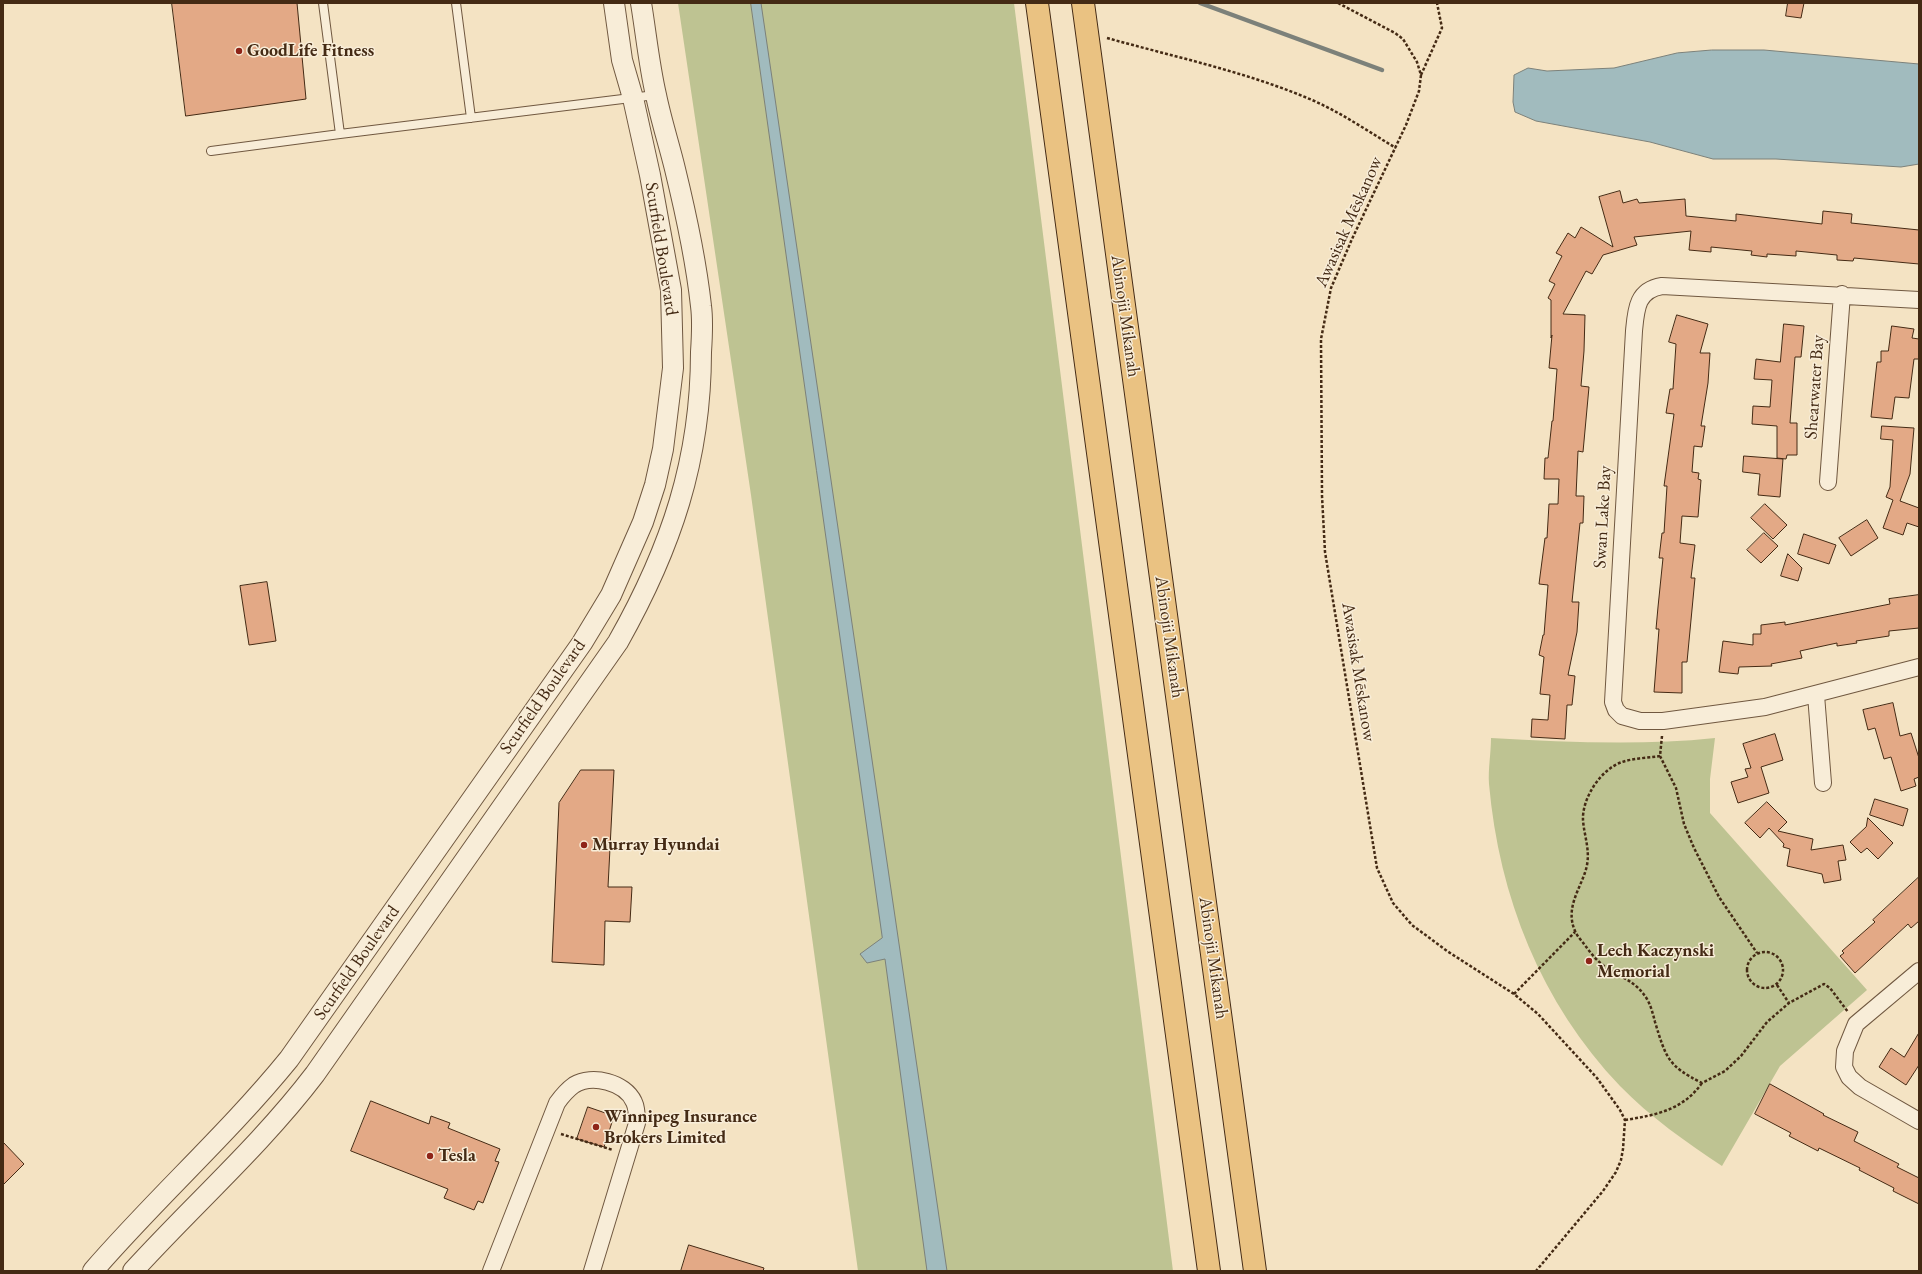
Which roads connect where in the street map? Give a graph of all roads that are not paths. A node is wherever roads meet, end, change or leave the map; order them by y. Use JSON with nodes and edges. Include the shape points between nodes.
{"nodes":[{"id":1,"x":323,"y":3,"type":"edge"},
{"id":2,"x":456,"y":3,"type":"edge"},
{"id":3,"x":614,"y":3,"type":"edge"},
{"id":4,"x":641,"y":3,"type":"edge"},
{"id":5,"x":1037,"y":3,"type":"edge"},
{"id":6,"x":1083,"y":3,"type":"edge"},
{"id":7,"x":656,"y":95,"type":"junction"},
{"id":8,"x":633,"y":98,"type":"junction"},
{"id":9,"x":471,"y":118,"type":"junction"},
{"id":10,"x":340,"y":134,"type":"junction"},
{"id":11,"x":212,"y":151,"type":"dead end"},
{"id":12,"x":1842,"y":294,"type":"junction"},
{"id":13,"x":1919,"y":300,"type":"edge"},
{"id":14,"x":1828,"y":482,"type":"dead end"},
{"id":15,"x":1919,"y":667,"type":"edge"},
{"id":16,"x":1816,"y":695,"type":"junction"},
{"id":17,"x":1823,"y":783,"type":"dead end"},
{"id":18,"x":1919,"y":971,"type":"edge"},
{"id":19,"x":1919,"y":1121,"type":"edge"},
{"id":20,"x":93,"y":1271,"type":"edge"},
{"id":21,"x":133,"y":1271,"type":"edge"},
{"id":22,"x":491,"y":1271,"type":"edge"},
{"id":23,"x":592,"y":1271,"type":"edge"},
{"id":24,"x":1209,"y":1271,"type":"edge"},
{"id":25,"x":1255,"y":1271,"type":"edge"}],
"edges":[{"from":1,"to":10,"type":"lane"},
{"from":2,"to":9,"type":"lane"},
{"from":3,"to":8,"type":"street","name":"Scurfield Boulevard","via":[[622,60]]},
{"from":4,"to":7,"type":"street","name":"Scurfield Boulevard"},
{"from":5,"to":24,"type":"main road"},
{"from":6,"to":25,"type":"main road","name":"Abinojii Mikanah"},
{"from":7,"to":8,"type":"lane"},
{"from":7,"to":21,"type":"street","name":"Scurfield Boulevard","via":[[697,270],[702,308],[702,370],[692,460],[672,528],[640,603],[618,642],[315,1074],[268,1130]]},
{"from":8,"to":9,"type":"lane"},
{"from":8,"to":20,"type":"street","name":"Scurfield Boulevard","via":[[671,290],[673,368],[663,449],[655,485],[627,561],[611,595],[582,643],[289,1059],[255,1100]]},
{"from":9,"to":10,"type":"lane"},
{"from":10,"to":11,"type":"lane"},
{"from":12,"to":13,"type":"street","name":"Swan Lake Bay"},
{"from":12,"to":14,"type":"street","name":"Shearwater Bay"},
{"from":12,"to":16,"type":"street","name":"Swan Lake Bay","via":[[1651,287],[1642,295],[1636,311],[1634,331],[1613,702],[1616,710],[1622,716],[1640,721],[1663,721],[1765,707]]},
{"from":15,"to":16,"type":"street","name":"Swan Lake Bay"},
{"from":16,"to":17,"type":"street"},
{"from":18,"to":19,"type":"street","via":[[1856,1024],[1845,1051],[1844,1067],[1860,1087]]},
{"from":22,"to":23,"type":"street","via":[[557,1103],[563,1094],[575,1085],[600,1081],[614,1084],[631,1096],[637,1112],[637,1123]]}]}
